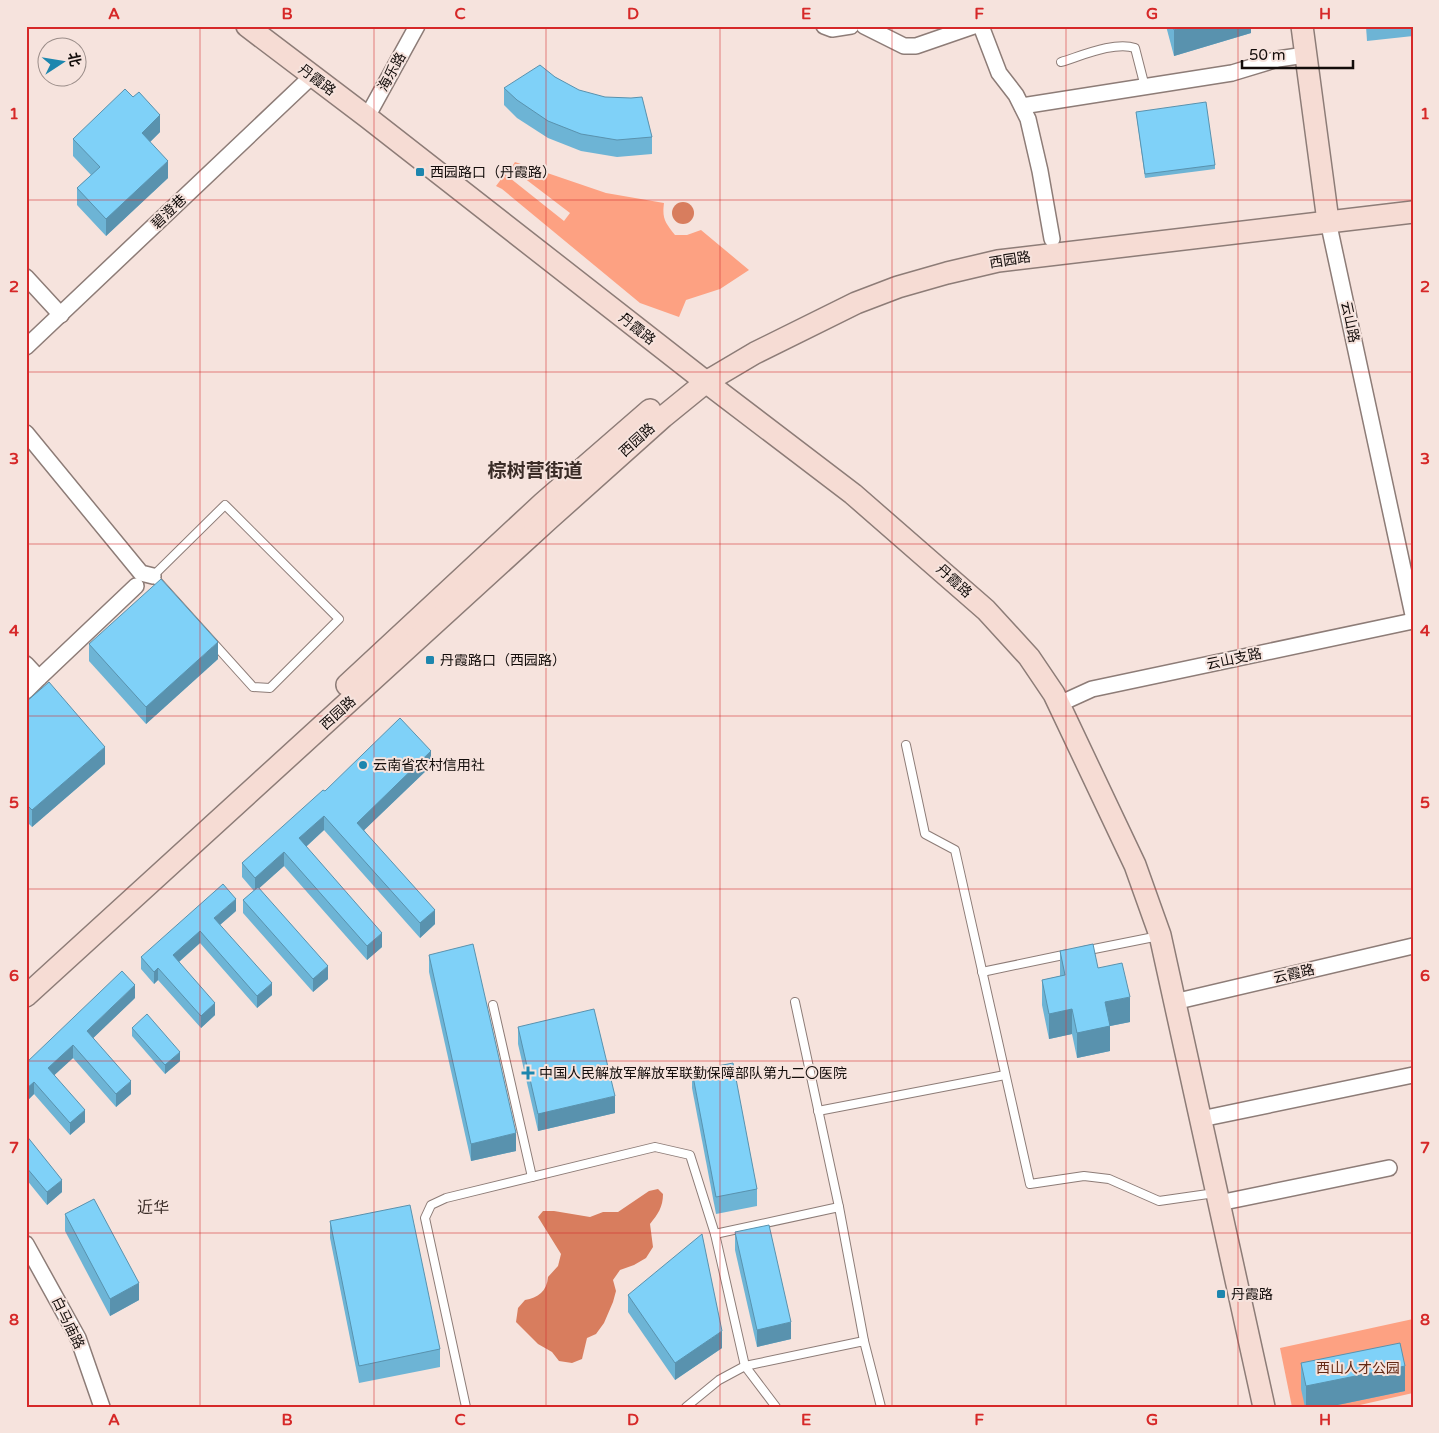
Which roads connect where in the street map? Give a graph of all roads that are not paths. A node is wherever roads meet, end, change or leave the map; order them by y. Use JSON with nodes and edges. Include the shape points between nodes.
{"nodes":[{"id":1,"x":247,"y":26,"type":"edge"},
{"id":2,"x":418,"y":26,"type":"edge"},
{"id":3,"x":824,"y":26,"type":"edge"},
{"id":4,"x":851,"y":26,"type":"edge"},
{"id":5,"x":864,"y":26,"type":"edge"},
{"id":6,"x":974,"y":26,"type":"edge"},
{"id":7,"x":981,"y":26,"type":"edge"},
{"id":8,"x":1302,"y":26,"type":"edge"},
{"id":9,"x":1305,"y":55,"type":"junction"},
{"id":10,"x":1061,"y":62,"type":"dead end"},
{"id":11,"x":312,"y":76,"type":"junction"},
{"id":12,"x":1145,"y":87,"type":"junction"},
{"id":13,"x":1022,"y":106,"type":"junction"},
{"id":14,"x":367,"y":117,"type":"junction"},
{"id":15,"x":1413,"y":197,"type":"edge"},
{"id":16,"x":1413,"y":212,"type":"edge"},
{"id":17,"x":1327,"y":214,"type":"junction"},
{"id":18,"x":1052,"y":239,"type":"junction"},
{"id":19,"x":26,"y":277,"type":"edge"},
{"id":20,"x":61,"y":315,"type":"junction"},
{"id":21,"x":26,"y":347,"type":"edge"},
{"id":22,"x":700,"y":378,"type":"junction"},
{"id":23,"x":26,"y":434,"type":"edge"},
{"id":24,"x":153,"y":576,"type":"junction"},
{"id":25,"x":136,"y":586,"type":"dead end"},
{"id":26,"x":1413,"y":615,"type":"edge"},
{"id":27,"x":1413,"y":621,"type":"edge"},
{"id":28,"x":26,"y":664,"type":"edge"},
{"id":29,"x":39,"y":678,"type":"junction"},
{"id":30,"x":26,"y":690,"type":"edge"},
{"id":31,"x":1059,"y":704,"type":"junction"},
{"id":32,"x":906,"y":745,"type":"dead end"},
{"id":33,"x":1160,"y":935,"type":"junction"},
{"id":34,"x":1413,"y":946,"type":"edge"},
{"id":35,"x":982,"y":972,"type":"junction"},
{"id":36,"x":26,"y":976,"type":"edge"},
{"id":37,"x":26,"y":996,"type":"edge"},
{"id":38,"x":795,"y":1002,"type":"dead end"},
{"id":39,"x":1174,"y":1002,"type":"junction"},
{"id":40,"x":493,"y":1005,"type":"dead end"},
{"id":41,"x":1005,"y":1075,"type":"junction"},
{"id":42,"x":1413,"y":1075,"type":"edge"},
{"id":43,"x":818,"y":1111,"type":"junction"},
{"id":44,"x":1201,"y":1120,"type":"junction"},
{"id":45,"x":1389,"y":1168,"type":"dead end"},
{"id":46,"x":532,"y":1177,"type":"junction"},
{"id":47,"x":1218,"y":1198,"type":"junction"},
{"id":48,"x":839,"y":1207,"type":"junction"},
{"id":49,"x":715,"y":1234,"type":"junction"},
{"id":50,"x":26,"y":1244,"type":"edge"},
{"id":51,"x":864,"y":1341,"type":"junction"},
{"id":52,"x":745,"y":1366,"type":"junction"},
{"id":53,"x":102,"y":1407,"type":"edge"},
{"id":54,"x":466,"y":1407,"type":"edge"},
{"id":55,"x":686,"y":1407,"type":"edge"},
{"id":56,"x":776,"y":1407,"type":"edge"},
{"id":57,"x":881,"y":1407,"type":"edge"},
{"id":58,"x":1264,"y":1407,"type":"edge"}],
"edges":[{"from":1,"to":11,"type":"main road","name":"丹霞路"},
{"from":2,"to":14,"type":"street","name":"海乐路"},
{"from":3,"to":4,"type":"street","via":[[832,29]]},
{"from":5,"to":6,"type":"street","via":[[904,46],[916,46]]},
{"from":7,"to":13,"type":"street","via":[[999,73]]},
{"from":8,"to":9,"type":"main road","name":"云山路"},
{"from":9,"to":12,"type":"street","via":[[1278,59],[1232,73]]},
{"from":9,"to":17,"type":"main road","name":"云山路"},
{"from":10,"to":12,"type":"lane","via":[[1116,46],[1135,48]]},
{"from":11,"to":14,"type":"main road","name":"丹霞路"},
{"from":11,"to":20,"type":"street","name":"碧澄巷"},
{"from":12,"to":13,"type":"street"},
{"from":13,"to":18,"type":"street","via":[[1040,171]]},
{"from":14,"to":22,"type":"main road","name":"丹霞路"},
{"from":15,"to":17,"type":"main road","name":"西园路"},
{"from":16,"to":17,"type":"main road","name":"西园路"},
{"from":17,"to":18,"type":"main road","name":"西园路"},
{"from":17,"to":22,"type":"main road","name":"西园路","via":[[998,261],[947,273],[856,303]]},
{"from":17,"to":26,"type":"street","name":"云山路"},
{"from":18,"to":22,"type":"main road","name":"西园路","via":[[996,246],[943,259],[850,289],[748,340]]},
{"from":19,"to":20,"type":"street"},
{"from":20,"to":21,"type":"street","name":"碧澄巷"},
{"from":22,"to":31,"type":"main road","name":"丹霞路","via":[[852,494],[986,610],[1029,657]]},
{"from":22,"to":36,"type":"main road","name":"西园路","via":[[543,503]]},
{"from":22,"to":37,"type":"main road","name":"西园路","via":[[663,417]]},
{"from":23,"to":24,"type":"street","via":[[141,573]]},
{"from":24,"to":24,"type":"lane","via":[[225,504],[339,619],[270,688],[253,687]]},
{"from":25,"to":29,"type":"street"},
{"from":27,"to":31,"type":"street","name":"云山支路","via":[[1092,689]]},
{"from":28,"to":29,"type":"street"},
{"from":29,"to":30,"type":"street"},
{"from":31,"to":33,"type":"main road","name":"丹霞路","via":[[1135,865]]},
{"from":32,"to":35,"type":"lane","via":[[925,834],[955,850]]},
{"from":33,"to":35,"type":"lane"},
{"from":33,"to":39,"type":"main road","name":"丹霞路"},
{"from":34,"to":39,"type":"street","name":"云霞路"},
{"from":35,"to":41,"type":"lane"},
{"from":38,"to":43,"type":"lane"},
{"from":39,"to":44,"type":"main road","name":"丹霞路"},
{"from":40,"to":46,"type":"lane"},
{"from":41,"to":43,"type":"lane"},
{"from":41,"to":47,"type":"lane","via":[[1030,1184],[1084,1176],[1109,1179],[1159,1202]]},
{"from":42,"to":44,"type":"street"},
{"from":43,"to":48,"type":"lane"},
{"from":44,"to":47,"type":"main road","name":"丹霞路"},
{"from":45,"to":47,"type":"street"},
{"from":46,"to":49,"type":"lane","via":[[655,1147],[690,1155]]},
{"from":46,"to":54,"type":"lane","via":[[446,1198],[431,1204],[425,1218]]},
{"from":47,"to":58,"type":"main road","name":"丹霞路"},
{"from":48,"to":49,"type":"lane"},
{"from":48,"to":51,"type":"lane"},
{"from":49,"to":52,"type":"lane"},
{"from":50,"to":53,"type":"street","name":"白马庙路","via":[[78,1338]]},
{"from":51,"to":52,"type":"lane"},
{"from":51,"to":57,"type":"lane"},
{"from":52,"to":55,"type":"lane","via":[[719,1380]]},
{"from":52,"to":56,"type":"lane"}]}
